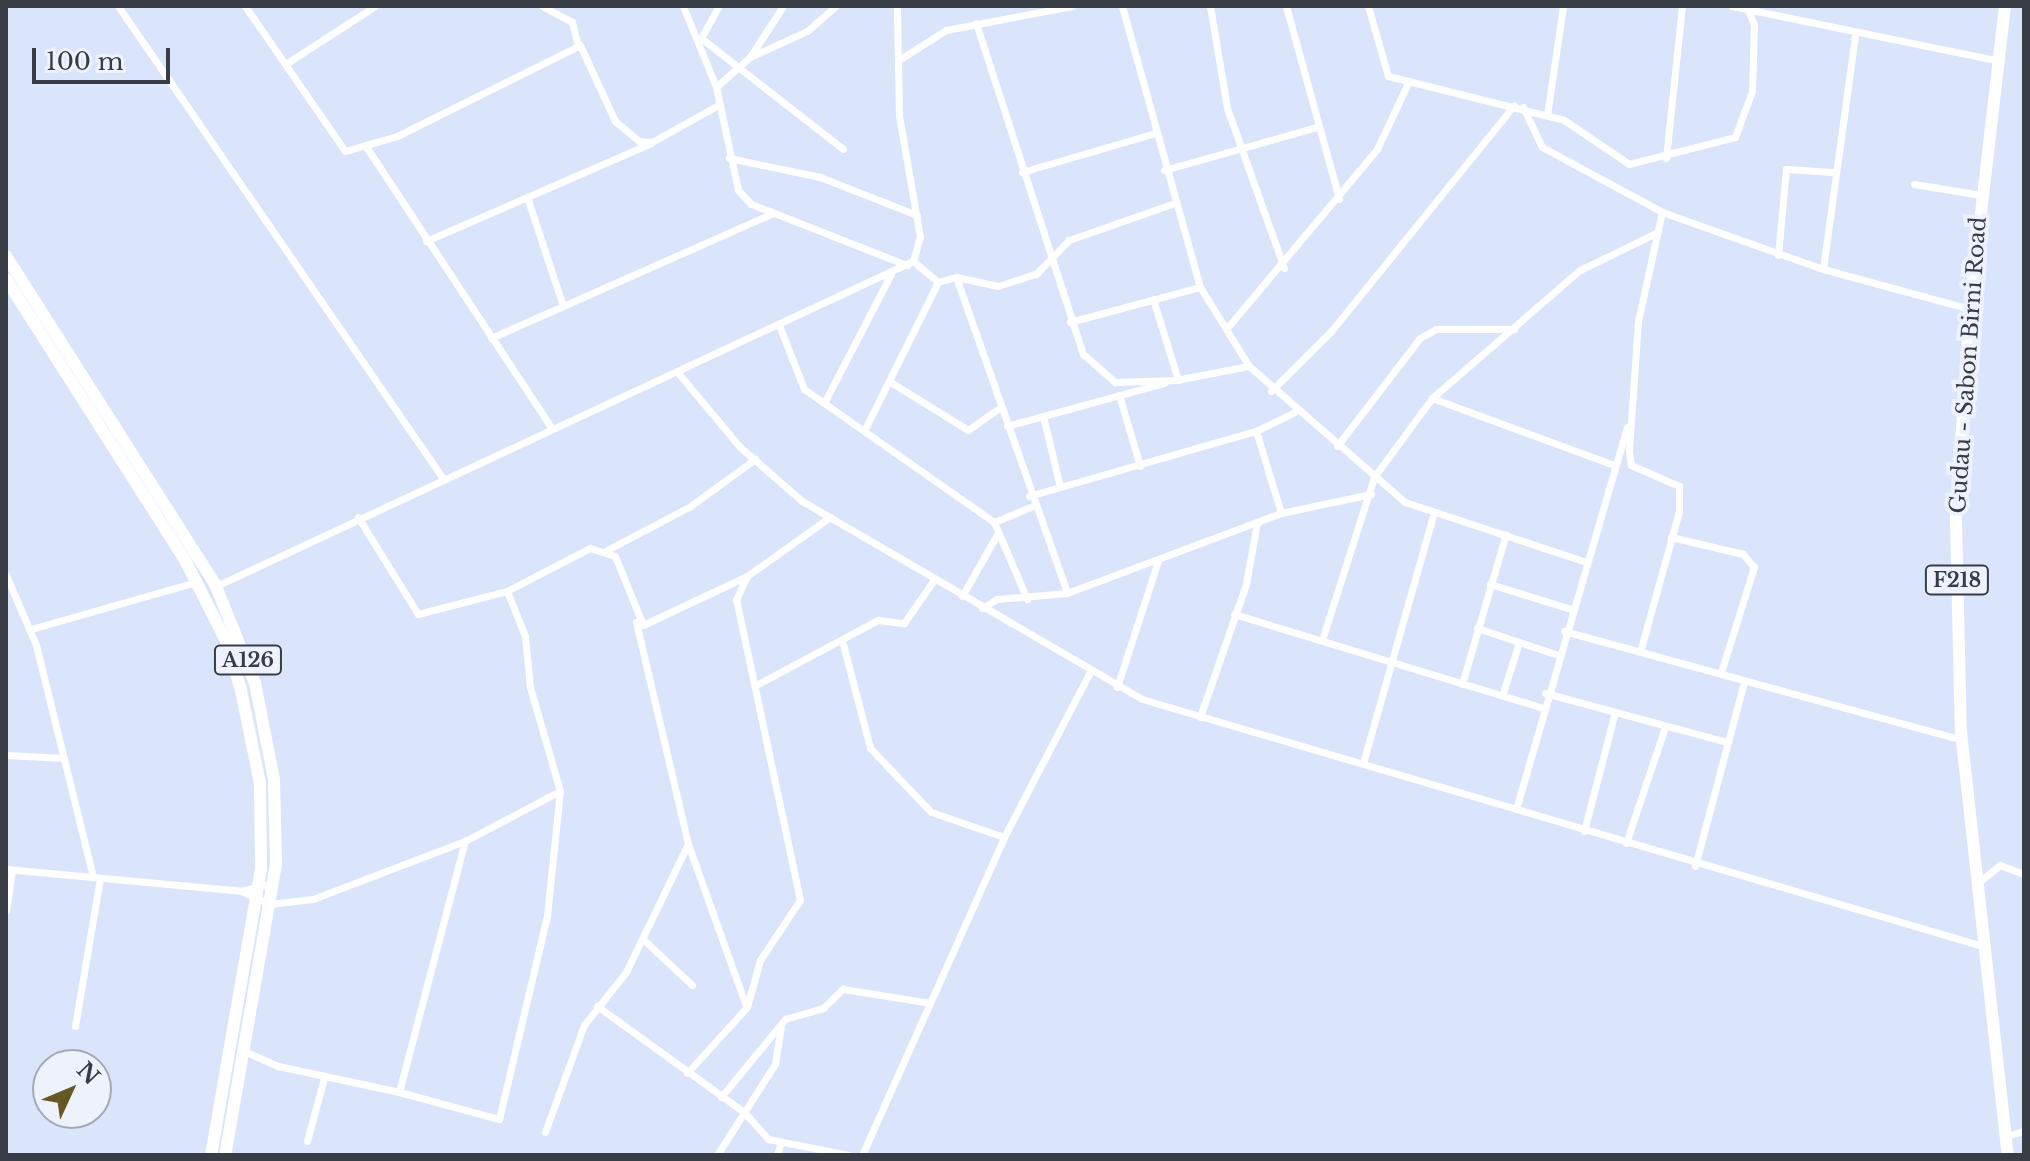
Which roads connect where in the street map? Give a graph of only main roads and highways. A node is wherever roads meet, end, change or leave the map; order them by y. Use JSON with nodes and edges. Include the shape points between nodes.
{"nodes":[{"id":1,"x":2005,"y":6,"type":"edge"},
{"id":2,"x":6,"y":256,"type":"edge"},
{"id":3,"x":8,"y":287,"type":"edge"},
{"id":4,"x":211,"y":1155,"type":"edge"},
{"id":5,"x":225,"y":1155,"type":"edge"},
{"id":6,"x":2008,"y":1155,"type":"edge"}],
"edges":[{"from":1,"to":6,"type":"main road","name":"Gudau - Sabon Birni Road","number":"F218","via":[[2002,62],[1981,195],[1956,506],[1962,740]]},
{"from":2,"to":5,"type":"main road","number":"A126","via":[[216,586],[247,655],[277,807],[274,883]]},
{"from":3,"to":4,"type":"main road","number":"A126","via":[[196,582],[234,665],[262,811],[259,882]]}]}
